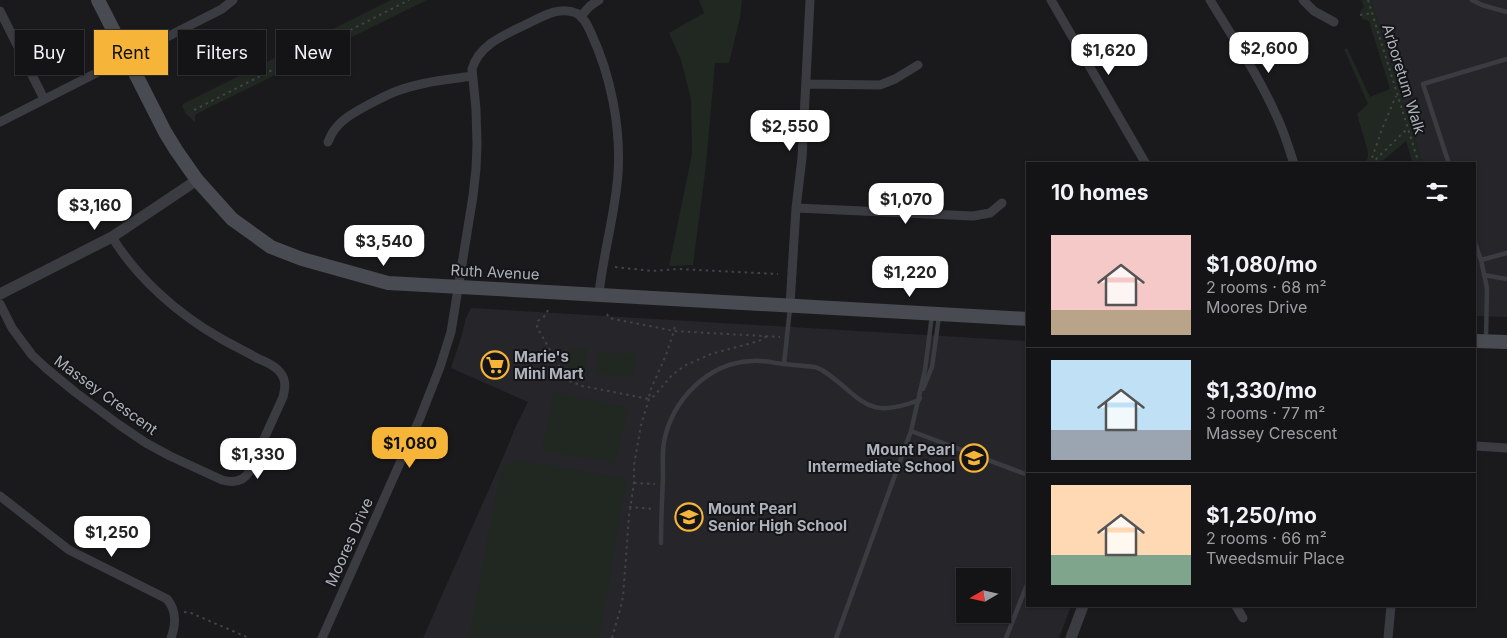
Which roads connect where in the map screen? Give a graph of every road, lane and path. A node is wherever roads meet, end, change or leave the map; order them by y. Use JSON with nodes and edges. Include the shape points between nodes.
{"nodes":[{"id":1,"x":98,"y":0,"type":"edge"},
{"id":2,"x":233,"y":0,"type":"edge"},
{"id":3,"x":409,"y":0,"type":"edge"},
{"id":4,"x":598,"y":0,"type":"edge"},
{"id":5,"x":810,"y":0,"type":"edge"},
{"id":6,"x":1051,"y":0,"type":"edge"},
{"id":7,"x":1210,"y":0,"type":"edge"},
{"id":8,"x":1303,"y":0,"type":"edge"},
{"id":9,"x":1368,"y":0,"type":"edge"},
{"id":10,"x":1472,"y":0,"type":"edge"},
{"id":11,"x":0,"y":11,"type":"edge"},
{"id":12,"x":1507,"y":12,"type":"edge"},
{"id":13,"x":1372,"y":13,"type":"junction"},
{"id":14,"x":1360,"y":15,"type":"dead end"},
{"id":15,"x":581,"y":16,"type":"junction"},
{"id":16,"x":1334,"y":22,"type":"dead end"},
{"id":17,"x":114,"y":30,"type":"edge"},
{"id":18,"x":168,"y":37,"type":"edge"},
{"id":19,"x":1507,"y":59,"type":"edge"},
{"id":20,"x":918,"y":65,"type":"dead end"},
{"id":21,"x":94,"y":74,"type":"edge"},
{"id":22,"x":137,"y":75,"type":"edge"},
{"id":23,"x":472,"y":76,"type":"junction"},
{"id":24,"x":806,"y":84,"type":"junction"},
{"id":25,"x":1397,"y":95,"type":"junction"},
{"id":26,"x":44,"y":99,"type":"junction"},
{"id":27,"x":194,"y":110,"type":"dead end"},
{"id":28,"x":0,"y":122,"type":"edge"},
{"id":29,"x":1407,"y":129,"type":"junction"},
{"id":30,"x":328,"y":142,"type":"dead end"},
{"id":31,"x":1145,"y":162,"type":"edge"},
{"id":32,"x":1293,"y":162,"type":"edge"},
{"id":33,"x":1372,"y":162,"type":"edge"},
{"id":34,"x":1373,"y":162,"type":"edge"},
{"id":35,"x":1418,"y":162,"type":"edge"},
{"id":36,"x":1448,"y":162,"type":"edge"},
{"id":37,"x":197,"y":180,"type":"junction"},
{"id":38,"x":1002,"y":202,"type":"dead end"},
{"id":39,"x":796,"y":208,"type":"junction"},
{"id":40,"x":112,"y":238,"type":"junction"},
{"id":41,"x":1476,"y":246,"type":"edge"},
{"id":42,"x":1507,"y":253,"type":"edge"},
{"id":43,"x":1481,"y":260,"type":"junction"},
{"id":44,"x":615,"y":267,"type":"dead end"},
{"id":45,"x":678,"y":268,"type":"junction"},
{"id":46,"x":678,"y":274,"type":"dead end"},
{"id":47,"x":778,"y":274,"type":"dead end"},
{"id":48,"x":1484,"y":275,"type":"junction"},
{"id":49,"x":1507,"y":279,"type":"edge"},
{"id":50,"x":458,"y":287,"type":"junction"},
{"id":51,"x":0,"y":294,"type":"edge"},
{"id":52,"x":599,"y":294,"type":"junction"},
{"id":53,"x":0,"y":304,"type":"edge"},
{"id":54,"x":790,"y":305,"type":"junction"},
{"id":55,"x":548,"y":310,"type":"dead end"},
{"id":56,"x":936,"y":313,"type":"junction"},
{"id":57,"x":607,"y":314,"type":"dead end"},
{"id":58,"x":1026,"y":319,"type":"edge"},
{"id":59,"x":675,"y":324,"type":"dead end"},
{"id":60,"x":674,"y":331,"type":"junction"},
{"id":61,"x":787,"y":338,"type":"junction"},
{"id":62,"x":1480,"y":341,"type":"edge"},
{"id":63,"x":1507,"y":342,"type":"edge"},
{"id":64,"x":784,"y":364,"type":"junction"},
{"id":65,"x":919,"y":400,"type":"junction"},
{"id":66,"x":911,"y":431,"type":"junction"},
{"id":67,"x":1476,"y":446,"type":"edge"},
{"id":68,"x":1507,"y":448,"type":"edge"},
{"id":69,"x":1026,"y":474,"type":"edge"},
{"id":70,"x":634,"y":483,"type":"dead end"},
{"id":71,"x":655,"y":484,"type":"dead end"},
{"id":72,"x":0,"y":496,"type":"edge"},
{"id":73,"x":629,"y":507,"type":"dead end"},
{"id":74,"x":654,"y":509,"type":"dead end"},
{"id":75,"x":661,"y":542,"type":"dead end"},
{"id":76,"x":1026,"y":587,"type":"edge"},
{"id":77,"x":1083,"y":607,"type":"edge"},
{"id":78,"x":1237,"y":607,"type":"edge"},
{"id":79,"x":1391,"y":607,"type":"edge"},
{"id":80,"x":174,"y":610,"type":"junction"},
{"id":81,"x":1243,"y":618,"type":"dead end"},
{"id":82,"x":171,"y":638,"type":"edge"},
{"id":83,"x":249,"y":638,"type":"edge"},
{"id":84,"x":322,"y":638,"type":"edge"},
{"id":85,"x":836,"y":638,"type":"edge"},
{"id":86,"x":1006,"y":638,"type":"edge"},
{"id":87,"x":1071,"y":638,"type":"edge"},
{"id":88,"x":1388,"y":638,"type":"edge"}],
"edges":[{"from":1,"to":17,"type":"main road","name":"Ruth Avenue"},
{"from":2,"to":18,"type":"street"},
{"from":3,"to":27,"type":"path"},
{"from":4,"to":15,"type":"street"},
{"from":5,"to":24,"type":"street"},
{"from":6,"to":31,"type":"street"},
{"from":7,"to":32,"type":"street","via":[[1273,108]]},
{"from":8,"to":16,"type":"street"},
{"from":9,"to":13,"type":"path","name":"Arboretum Walk"},
{"from":10,"to":12,"type":"lane"},
{"from":11,"to":26,"type":"street"},
{"from":13,"to":14,"type":"path"},
{"from":13,"to":25,"type":"path","name":"Arboretum Walk"},
{"from":15,"to":23,"type":"street","via":[[572,11],[553,12],[501,38],[481,51],[474,62]]},
{"from":15,"to":52,"type":"street","via":[[605,68],[618,140],[616,191]]},
{"from":19,"to":36,"type":"lane","via":[[1423,84]]},
{"from":20,"to":24,"type":"street","via":[[880,85]]},
{"from":21,"to":26,"type":"street"},
{"from":22,"to":37,"type":"main road","name":"Ruth Avenue","via":[[165,132]]},
{"from":23,"to":30,"type":"street","via":[[416,85],[390,94],[350,114],[334,130]]},
{"from":23,"to":50,"type":"street","name":"Moores Drive","via":[[477,156]]},
{"from":24,"to":39,"type":"street"},
{"from":25,"to":29,"type":"path","name":"Arboretum Walk"},
{"from":25,"to":33,"type":"path"},
{"from":26,"to":28,"type":"street"},
{"from":29,"to":34,"type":"path"},
{"from":29,"to":35,"type":"path","name":"Arboretum Walk"},
{"from":37,"to":40,"type":"street"},
{"from":37,"to":50,"type":"main road","name":"Ruth Avenue","via":[[232,219],[271,247],[388,283]]},
{"from":38,"to":39,"type":"street","via":[[990,213],[973,216]]},
{"from":39,"to":54,"type":"street"},
{"from":40,"to":51,"type":"street"},
{"from":40,"to":53,"type":"street","name":"Massey Crescent","via":[[123,256],[179,310],[282,374],[286,385],[283,397],[245,478],[234,482],[222,480],[164,453],[118,424],[40,363],[18,338]]},
{"from":41,"to":43,"type":"lane"},
{"from":42,"to":43,"type":"lane"},
{"from":43,"to":48,"type":"lane"},
{"from":44,"to":45,"type":"path","via":[[656,272]]},
{"from":45,"to":46,"type":"path"},
{"from":45,"to":47,"type":"path"},
{"from":48,"to":49,"type":"lane"},
{"from":48,"to":62,"type":"lane","via":[[1487,288]]},
{"from":50,"to":52,"type":"main road","name":"Ruth Avenue"},
{"from":50,"to":84,"type":"street","name":"Moores Drive","via":[[448,341],[420,418]]},
{"from":52,"to":54,"type":"main road","name":"Ruth Avenue"},
{"from":54,"to":56,"type":"main road","name":"Ruth Avenue"},
{"from":54,"to":61,"type":"lane"},
{"from":55,"to":60,"type":"path","via":[[546,316],[538,321],[537,328],[567,379],[577,385],[649,399]]},
{"from":56,"to":58,"type":"main road","name":"Ruth Avenue"},
{"from":56,"to":65,"type":"lane"},
{"from":56,"to":65,"type":"lane","via":[[932,367]]},
{"from":57,"to":60,"type":"path","via":[[609,318]]},
{"from":59,"to":60,"type":"path"},
{"from":60,"to":61,"type":"path"},
{"from":61,"to":64,"type":"lane"},
{"from":62,"to":63,"type":"main road"},
{"from":64,"to":65,"type":"lane","via":[[822,370],[868,406],[890,408]]},
{"from":64,"to":75,"type":"lane","via":[[753,360],[729,365],[705,377],[681,400],[663,444]]},
{"from":65,"to":66,"type":"lane"},
{"from":66,"to":69,"type":"lane"},
{"from":66,"to":85,"type":"lane"},
{"from":67,"to":68,"type":"street"},
{"from":70,"to":71,"type":"path"},
{"from":72,"to":80,"type":"street","via":[[62,546],[162,595]]},
{"from":73,"to":74,"type":"path"},
{"from":76,"to":86,"type":"lane"},
{"from":77,"to":87,"type":"street"},
{"from":78,"to":81,"type":"street"},
{"from":79,"to":88,"type":"street"},
{"from":80,"to":82,"type":"street","via":[[175,625]]},
{"from":80,"to":83,"type":"path","via":[[191,613]]}]}
